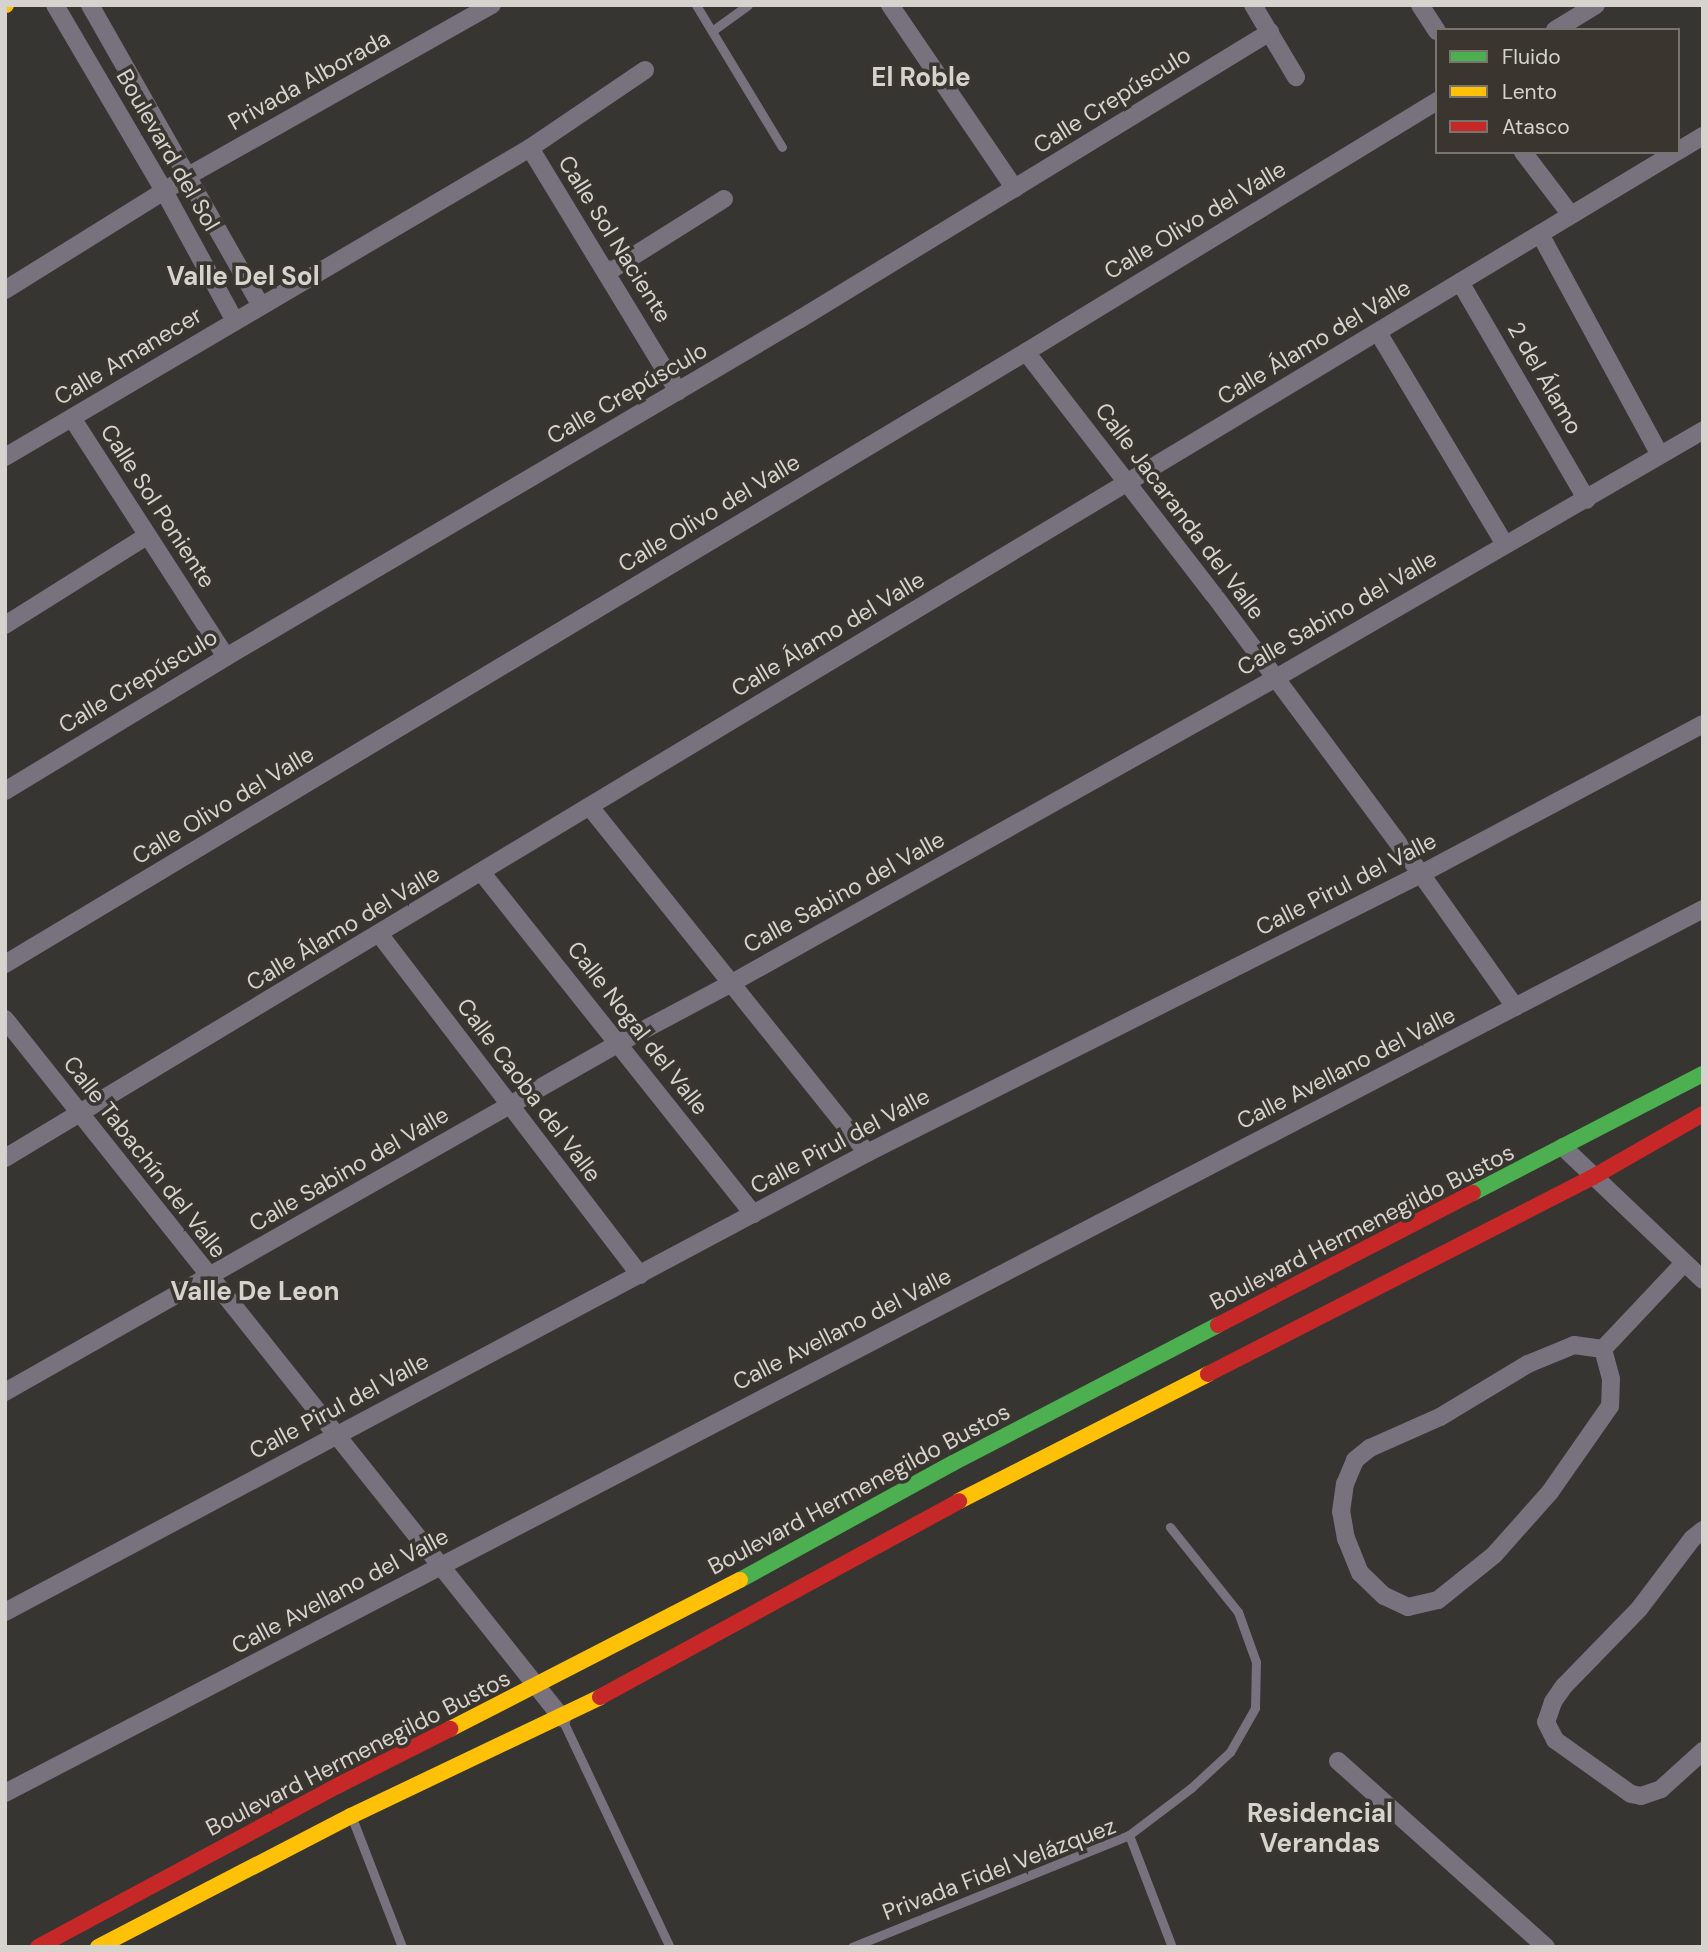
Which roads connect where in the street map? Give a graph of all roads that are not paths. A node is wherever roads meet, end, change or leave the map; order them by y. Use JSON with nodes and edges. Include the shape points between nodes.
{"nodes":[{"id":1,"x":55,"y":5,"type":"edge"},
{"id":2,"x":90,"y":5,"type":"edge"},
{"id":3,"x":492,"y":5,"type":"edge"},
{"id":4,"x":696,"y":5,"type":"edge"},
{"id":5,"x":748,"y":5,"type":"edge"},
{"id":6,"x":890,"y":5,"type":"edge"},
{"id":7,"x":1253,"y":5,"type":"edge"},
{"id":8,"x":1420,"y":5,"type":"edge"},
{"id":9,"x":1596,"y":5,"type":"edge"},
{"id":10,"x":1435,"y":28,"type":"edge"},
{"id":11,"x":1558,"y":28,"type":"edge"},
{"id":12,"x":712,"y":31,"type":"junction"},
{"id":13,"x":1270,"y":32,"type":"junction"},
{"id":14,"x":646,"y":70,"type":"dead end"},
{"id":15,"x":1296,"y":77,"type":"dead end"},
{"id":16,"x":1435,"y":102,"type":"edge"},
{"id":17,"x":1703,"y":136,"type":"edge"},
{"id":18,"x":782,"y":147,"type":"dead end"},
{"id":19,"x":530,"y":148,"type":"junction"},
{"id":20,"x":1680,"y":150,"type":"edge"},
{"id":21,"x":1525,"y":154,"type":"edge"},
{"id":22,"x":1674,"y":154,"type":"edge"},
{"id":23,"x":188,"y":176,"type":"junction"},
{"id":24,"x":1015,"y":189,"type":"junction"},
{"id":25,"x":164,"y":191,"type":"junction"},
{"id":26,"x":724,"y":199,"type":"dead end"},
{"id":27,"x":1571,"y":215,"type":"junction"},
{"id":28,"x":1540,"y":234,"type":"junction"},
{"id":29,"x":608,"y":272,"type":"junction"},
{"id":30,"x":1460,"y":282,"type":"junction"},
{"id":31,"x":5,"y":290,"type":"edge"},
{"id":32,"x":261,"y":306,"type":"junction"},
{"id":33,"x":235,"y":321,"type":"junction"},
{"id":34,"x":1378,"y":334,"type":"junction"},
{"id":35,"x":1026,"y":352,"type":"junction"},
{"id":36,"x":678,"y":391,"type":"junction"},
{"id":37,"x":72,"y":418,"type":"junction"},
{"id":38,"x":1703,"y":429,"type":"edge"},
{"id":39,"x":1660,"y":455,"type":"junction"},
{"id":40,"x":5,"y":457,"type":"edge"},
{"id":41,"x":1127,"y":480,"type":"junction"},
{"id":42,"x":1587,"y":500,"type":"junction"},
{"id":43,"x":147,"y":536,"type":"junction"},
{"id":44,"x":1504,"y":543,"type":"junction"},
{"id":45,"x":5,"y":625,"type":"edge"},
{"id":46,"x":226,"y":657,"type":"junction"},
{"id":47,"x":1276,"y":678,"type":"junction"},
{"id":48,"x":1703,"y":724,"type":"edge"},
{"id":49,"x":5,"y":791,"type":"edge"},
{"id":50,"x":590,"y":807,"type":"junction"},
{"id":51,"x":482,"y":873,"type":"junction"},
{"id":52,"x":1421,"y":874,"type":"junction"},
{"id":53,"x":1703,"y":909,"type":"edge"},
{"id":54,"x":380,"y":935,"type":"junction"},
{"id":55,"x":5,"y":964,"type":"edge"},
{"id":56,"x":730,"y":984,"type":"junction"},
{"id":57,"x":1515,"y":1007,"type":"junction"},
{"id":58,"x":5,"y":1019,"type":"edge"},
{"id":59,"x":619,"y":1043,"type":"junction"},
{"id":60,"x":1703,"y":1074,"type":"edge"},
{"id":61,"x":511,"y":1105,"type":"junction"},
{"id":62,"x":80,"y":1113,"type":"junction"},
{"id":63,"x":1703,"y":1114,"type":"edge"},
{"id":64,"x":1563,"y":1147,"type":"junction"},
{"id":65,"x":867,"y":1153,"type":"junction"},
{"id":66,"x":5,"y":1158,"type":"edge"},
{"id":67,"x":1593,"y":1177,"type":"junction"},
{"id":68,"x":753,"y":1214,"type":"junction"},
{"id":69,"x":1684,"y":1263,"type":"junction"},
{"id":70,"x":640,"y":1275,"type":"junction"},
{"id":71,"x":208,"y":1277,"type":"junction"},
{"id":72,"x":1703,"y":1280,"type":"edge"},
{"id":73,"x":1603,"y":1349,"type":"junction"},
{"id":74,"x":5,"y":1392,"type":"edge"},
{"id":75,"x":335,"y":1436,"type":"junction"},
{"id":76,"x":1170,"y":1527,"type":"dead end"},
{"id":77,"x":1703,"y":1530,"type":"edge"},
{"id":78,"x":441,"y":1566,"type":"junction"},
{"id":79,"x":5,"y":1612,"type":"edge"},
{"id":80,"x":539,"y":1685,"type":"junction"},
{"id":81,"x":562,"y":1718,"type":"junction"},
{"id":82,"x":1703,"y":1751,"type":"edge"},
{"id":83,"x":1338,"y":1761,"type":"dead end"},
{"id":84,"x":5,"y":1793,"type":"edge"},
{"id":85,"x":351,"y":1816,"type":"junction"},
{"id":86,"x":1129,"y":1835,"type":"junction"},
{"id":87,"x":135,"y":1897,"type":"junction"},
{"id":88,"x":146,"y":1930,"type":"junction"},
{"id":89,"x":38,"y":1947,"type":"edge"},
{"id":90,"x":98,"y":1947,"type":"edge"},
{"id":91,"x":402,"y":1947,"type":"edge"},
{"id":92,"x":670,"y":1947,"type":"edge"},
{"id":93,"x":852,"y":1947,"type":"edge"},
{"id":94,"x":1172,"y":1947,"type":"edge"},
{"id":95,"x":1546,"y":1947,"type":"edge"}],
"edges":[{"from":1,"to":25,"type":"street","name":"Boulevard del Sol"},
{"from":2,"to":23,"type":"street","name":"Boulevard del Sol"},
{"from":3,"to":23,"type":"street","name":"Privada Alborada"},
{"from":4,"to":12,"type":"lane"},
{"from":5,"to":12,"type":"lane"},
{"from":6,"to":24,"type":"street"},
{"from":7,"to":13,"type":"street"},
{"from":8,"to":10,"type":"street"},
{"from":9,"to":11,"type":"street"},
{"from":12,"to":18,"type":"lane"},
{"from":13,"to":15,"type":"street"},
{"from":13,"to":24,"type":"street","name":"Calle Crepúsculo"},
{"from":14,"to":19,"type":"street","name":"Calle Amanecer"},
{"from":16,"to":35,"type":"street","name":"Calle Olivo del Valle"},
{"from":17,"to":20,"type":"street","name":"Calle Álamo del Valle"},
{"from":19,"to":29,"type":"street","name":"Calle Sol Naciente"},
{"from":19,"to":32,"type":"street","name":"Calle Amanecer"},
{"from":21,"to":27,"type":"street"},
{"from":22,"to":27,"type":"street","name":"Calle Álamo del Valle"},
{"from":23,"to":25,"type":"street","name":"Privada Alborada"},
{"from":23,"to":32,"type":"street","name":"Boulevard del Sol"},
{"from":24,"to":36,"type":"street","name":"Calle Crepúsculo"},
{"from":25,"to":31,"type":"street","name":"Privada Alborada"},
{"from":25,"to":33,"type":"street","name":"Boulevard del Sol"},
{"from":26,"to":29,"type":"street"},
{"from":27,"to":28,"type":"street","name":"Calle Álamo del Valle"},
{"from":28,"to":30,"type":"street","name":"Calle Álamo del Valle"},
{"from":28,"to":39,"type":"street"},
{"from":29,"to":36,"type":"street","name":"Calle Sol Naciente"},
{"from":30,"to":34,"type":"street","name":"Calle Álamo del Valle"},
{"from":30,"to":42,"type":"street","name":"2 del Álamo"},
{"from":32,"to":33,"type":"street","name":"Calle Amanecer"},
{"from":33,"to":37,"type":"street","name":"Calle Amanecer"},
{"from":34,"to":41,"type":"street","name":"Calle Álamo del Valle"},
{"from":34,"to":44,"type":"street"},
{"from":35,"to":41,"type":"street","name":"Calle Jacaranda del Valle"},
{"from":35,"to":55,"type":"street","name":"Calle Olivo del Valle"},
{"from":36,"to":46,"type":"street","name":"Calle Crepúsculo"},
{"from":37,"to":40,"type":"street","name":"Calle Amanecer"},
{"from":37,"to":43,"type":"street","name":"Calle Sol Poniente"},
{"from":38,"to":39,"type":"street","name":"Calle Sabino del Valle"},
{"from":39,"to":42,"type":"street","name":"Calle Sabino del Valle"},
{"from":41,"to":47,"type":"street","name":"Calle Jacaranda del Valle"},
{"from":41,"to":50,"type":"street","name":"Calle Álamo del Valle"},
{"from":42,"to":44,"type":"street","name":"Calle Sabino del Valle"},
{"from":43,"to":45,"type":"street"},
{"from":43,"to":46,"type":"street","name":"Calle Sol Poniente"},
{"from":44,"to":47,"type":"street","name":"Calle Sabino del Valle"},
{"from":46,"to":49,"type":"street","name":"Calle Crepúsculo"},
{"from":47,"to":52,"type":"street","name":"Calle Jacaranda del Valle"},
{"from":47,"to":56,"type":"street","name":"Calle Sabino del Valle"},
{"from":48,"to":52,"type":"street","name":"Calle Pirul del Valle"},
{"from":50,"to":51,"type":"street","name":"Calle Álamo del Valle"},
{"from":50,"to":56,"type":"street"},
{"from":51,"to":54,"type":"street","name":"Calle Álamo del Valle"},
{"from":51,"to":59,"type":"street","name":"Calle Nogal del Valle"},
{"from":52,"to":57,"type":"street","name":"Calle Jacaranda del Valle"},
{"from":52,"to":65,"type":"street","name":"Calle Pirul del Valle"},
{"from":53,"to":57,"type":"street","name":"Calle Avellano del Valle"},
{"from":54,"to":61,"type":"street","name":"Calle Caoba del Valle"},
{"from":54,"to":62,"type":"street","name":"Calle Álamo del Valle"},
{"from":56,"to":59,"type":"street","name":"Calle Sabino del Valle"},
{"from":56,"to":65,"type":"street"},
{"from":57,"to":78,"type":"street","name":"Calle Avellano del Valle"},
{"from":58,"to":62,"type":"street","name":"Calle Tabachín del Valle"},
{"from":59,"to":61,"type":"street","name":"Calle Sabino del Valle"},
{"from":59,"to":68,"type":"street","name":"Calle Nogal del Valle"},
{"from":60,"to":64,"type":"street","name":"Boulevard Hermenegildo Bustos"},
{"from":61,"to":70,"type":"street","name":"Calle Caoba del Valle"},
{"from":61,"to":71,"type":"street","name":"Calle Sabino del Valle"},
{"from":62,"to":66,"type":"street","name":"Calle Álamo del Valle"},
{"from":62,"to":71,"type":"street","name":"Calle Tabachín del Valle"},
{"from":63,"to":67,"type":"street"},
{"from":64,"to":67,"type":"street"},
{"from":64,"to":80,"type":"street","name":"Boulevard Hermenegildo Bustos","via":[[953,1463]]},
{"from":65,"to":68,"type":"street","name":"Calle Pirul del Valle"},
{"from":67,"to":69,"type":"street"},
{"from":67,"to":81,"type":"street","via":[[963,1499]]},
{"from":68,"to":70,"type":"street","name":"Calle Pirul del Valle"},
{"from":69,"to":72,"type":"street"},
{"from":69,"to":73,"type":"street"},
{"from":70,"to":75,"type":"street","name":"Calle Pirul del Valle"},
{"from":71,"to":74,"type":"street","name":"Calle Sabino del Valle"},
{"from":71,"to":75,"type":"street","name":"Calle Tabachín del Valle"},
{"from":73,"to":73,"type":"street","via":[[1574,1345],[1528,1364],[1440,1417],[1370,1448],[1355,1460],[1345,1484],[1341,1513],[1360,1573],[1384,1595],[1408,1607],[1438,1600],[1494,1555],[1550,1492],[1610,1406],[1611,1379]]},
{"from":75,"to":78,"type":"street","name":"Calle Tabachín del Valle"},
{"from":75,"to":79,"type":"street","name":"Calle Pirul del Valle"},
{"from":76,"to":86,"type":"lane","via":[[1238,1612],[1256,1662],[1255,1708],[1230,1752]]},
{"from":77,"to":82,"type":"street","via":[[1639,1609],[1564,1686],[1546,1722],[1555,1740],[1641,1796],[1661,1789]]},
{"from":78,"to":80,"type":"street","name":"Calle Tabachín del Valle"},
{"from":78,"to":84,"type":"street","name":"Calle Avellano del Valle"},
{"from":80,"to":81,"type":"street","name":"Calle Tabachín del Valle"},
{"from":80,"to":87,"type":"street","name":"Boulevard Hermenegildo Bustos","via":[[337,1786]]},
{"from":81,"to":85,"type":"street"},
{"from":81,"to":92,"type":"lane","name":"Calle Tabachín del Valle"},
{"from":83,"to":95,"type":"street"},
{"from":85,"to":88,"type":"street"},
{"from":85,"to":91,"type":"lane"},
{"from":86,"to":93,"type":"lane","name":"Privada Fidel Velázquez"},
{"from":86,"to":94,"type":"lane","name":"Privada Fidel Velázquez"},
{"from":87,"to":88,"type":"street"},
{"from":87,"to":89,"type":"street","name":"Boulevard Hermenegildo Bustos"},
{"from":88,"to":90,"type":"street"}]}
